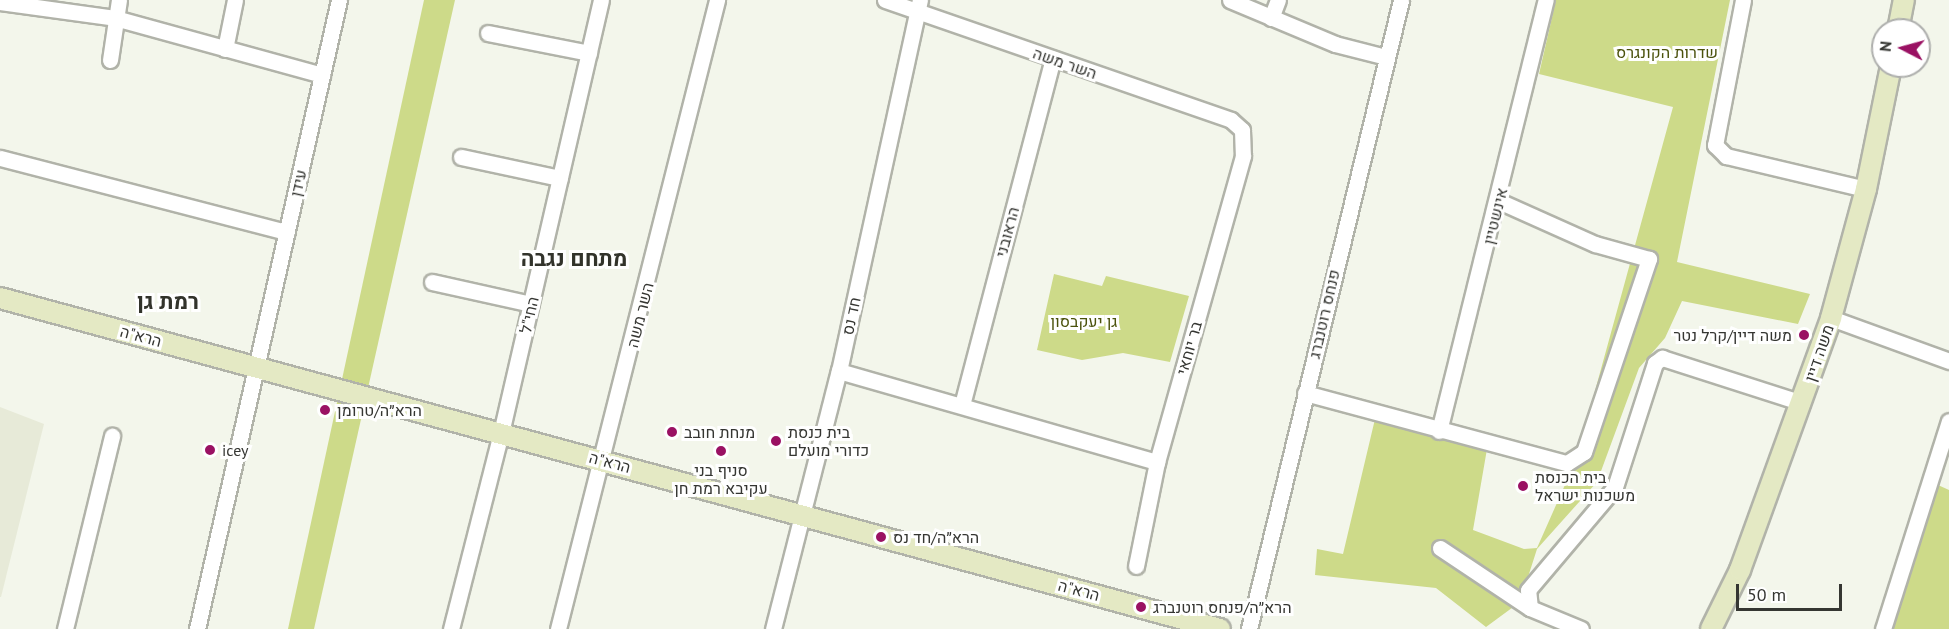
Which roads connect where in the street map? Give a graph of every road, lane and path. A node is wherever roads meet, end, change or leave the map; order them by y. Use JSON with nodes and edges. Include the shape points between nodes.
{"nodes":[{"id":1,"x":119,"y":0,"type":"edge"},
{"id":2,"x":235,"y":0,"type":"edge"},
{"id":3,"x":339,"y":0,"type":"edge"},
{"id":4,"x":601,"y":0,"type":"edge"},
{"id":5,"x":717,"y":0,"type":"edge"},
{"id":6,"x":885,"y":0,"type":"edge"},
{"id":7,"x":1230,"y":0,"type":"edge"},
{"id":8,"x":1278,"y":0,"type":"edge"},
{"id":9,"x":1401,"y":0,"type":"edge"},
{"id":10,"x":1546,"y":0,"type":"edge"},
{"id":11,"x":1743,"y":0,"type":"edge"},
{"id":12,"x":1904,"y":0,"type":"edge"},
{"id":13,"x":0,"y":2,"type":"edge"},
{"id":14,"x":919,"y":6,"type":"edge"},
{"id":15,"x":115,"y":18,"type":"junction"},
{"id":16,"x":1271,"y":18,"type":"junction"},
{"id":17,"x":1900,"y":18,"type":"edge"},
{"id":18,"x":489,"y":33,"type":"dead end"},
{"id":19,"x":225,"y":49,"type":"junction"},
{"id":20,"x":589,"y":53,"type":"junction"},
{"id":21,"x":1386,"y":57,"type":"junction"},
{"id":22,"x":1053,"y":59,"type":"junction"},
{"id":23,"x":110,"y":60,"type":"dead end"},
{"id":24,"x":322,"y":75,"type":"junction"},
{"id":25,"x":1889,"y":78,"type":"edge"},
{"id":26,"x":1242,"y":130,"type":"joint"},
{"id":27,"x":461,"y":157,"type":"dead end"},
{"id":28,"x":0,"y":158,"type":"edge"},
{"id":29,"x":560,"y":178,"type":"junction"},
{"id":30,"x":1866,"y":189,"type":"junction"},
{"id":31,"x":1499,"y":201,"type":"junction"},
{"id":32,"x":287,"y":232,"type":"junction"},
{"id":33,"x":432,"y":282,"type":"dead end"},
{"id":34,"x":0,"y":298,"type":"edge"},
{"id":35,"x":531,"y":304,"type":"junction"},
{"id":36,"x":1831,"y":318,"type":"junction"},
{"id":37,"x":1949,"y":361,"type":"edge"},
{"id":38,"x":257,"y":367,"type":"junction"},
{"id":39,"x":839,"y":371,"type":"junction"},
{"id":40,"x":1305,"y":393,"type":"junction"},
{"id":41,"x":1802,"y":403,"type":"junction"},
{"id":42,"x":962,"y":405,"type":"junction"},
{"id":43,"x":1949,"y":421,"type":"edge"},
{"id":44,"x":1439,"y":430,"type":"junction"},
{"id":45,"x":501,"y":433,"type":"junction"},
{"id":46,"x":112,"y":436,"type":"dead end"},
{"id":47,"x":602,"y":460,"type":"junction"},
{"id":48,"x":1157,"y":462,"type":"junction"},
{"id":49,"x":803,"y":515,"type":"junction"},
{"id":50,"x":1440,"y":548,"type":"dead end"},
{"id":51,"x":1136,"y":566,"type":"dead end"},
{"id":52,"x":1530,"y":608,"type":"junction"},
{"id":53,"x":65,"y":629,"type":"edge"},
{"id":54,"x":197,"y":629,"type":"edge"},
{"id":55,"x":451,"y":629,"type":"edge"},
{"id":56,"x":558,"y":629,"type":"edge"},
{"id":57,"x":772,"y":629,"type":"edge"},
{"id":58,"x":1220,"y":629,"type":"edge"},
{"id":59,"x":1249,"y":629,"type":"edge"},
{"id":60,"x":1581,"y":629,"type":"edge"},
{"id":61,"x":1711,"y":629,"type":"edge"},
{"id":62,"x":1883,"y":629,"type":"edge"}],
"edges":[{"from":1,"to":15,"type":"street"},
{"from":2,"to":19,"type":"street"},
{"from":3,"to":24,"type":"street","name":"עידן"},
{"from":4,"to":20,"type":"street","name":"החי\"ל"},
{"from":5,"to":47,"type":"street","name":"השר משה"},
{"from":6,"to":14,"type":"street","name":"השר משה"},
{"from":7,"to":16,"type":"street"},
{"from":8,"to":16,"type":"street"},
{"from":9,"to":21,"type":"street","name":"פנחס רוטנברג"},
{"from":10,"to":31,"type":"street","name":"אינשטיין"},
{"from":11,"to":30,"type":"street","via":[[1715,145],[1726,156]]},
{"from":12,"to":17,"type":"street"},
{"from":13,"to":15,"type":"street"},
{"from":14,"to":22,"type":"street","name":"השר משה"},
{"from":14,"to":39,"type":"street","name":"חד נס"},
{"from":15,"to":19,"type":"street"},
{"from":15,"to":23,"type":"street"},
{"from":16,"to":21,"type":"street","via":[[1335,44]]},
{"from":18,"to":20,"type":"street"},
{"from":19,"to":24,"type":"street"},
{"from":20,"to":29,"type":"street","name":"החי\"ל"},
{"from":21,"to":40,"type":"street","name":"פנחס רוטנברג"},
{"from":22,"to":26,"type":"street","name":"השר משה","via":[[1230,120]]},
{"from":22,"to":42,"type":"street","name":"הראובני"},
{"from":24,"to":32,"type":"street","name":"עידן"},
{"from":25,"to":30,"type":"street","name":"משה דיין"},
{"from":26,"to":48,"type":"street","name":"בר יוחאי","via":[[1243,156]]},
{"from":27,"to":29,"type":"street"},
{"from":28,"to":32,"type":"street"},
{"from":29,"to":35,"type":"street","name":"החי\"ל"},
{"from":30,"to":36,"type":"street","name":"משה דיין"},
{"from":31,"to":44,"type":"street","name":"אינשטיין"},
{"from":31,"to":44,"type":"street","via":[[1594,244],[1649,259],[1584,452],[1567,464]]},
{"from":32,"to":38,"type":"street","name":"עידן"},
{"from":33,"to":35,"type":"street"},
{"from":34,"to":38,"type":"street","name":"הרא\"ה"},
{"from":35,"to":45,"type":"street","name":"החי\"ל"},
{"from":36,"to":37,"type":"street"},
{"from":36,"to":41,"type":"street","name":"משה דיין"},
{"from":38,"to":45,"type":"street","name":"הרא\"ה"},
{"from":38,"to":54,"type":"street","name":"עידן"},
{"from":39,"to":42,"type":"street"},
{"from":39,"to":49,"type":"street","name":"חד נס"},
{"from":40,"to":44,"type":"street"},
{"from":40,"to":59,"type":"street","name":"פנחס רוטנברג"},
{"from":41,"to":52,"type":"street","via":[[1662,358],[1655,363],[1615,487],[1528,590]]},
{"from":41,"to":61,"type":"street","name":"משה דיין","via":[[1740,570]]},
{"from":42,"to":48,"type":"street"},
{"from":43,"to":62,"type":"street"},
{"from":45,"to":47,"type":"street","name":"הרא\"ה"},
{"from":45,"to":55,"type":"street","name":"החי\"ל"},
{"from":46,"to":53,"type":"street"},
{"from":47,"to":49,"type":"street","name":"הרא\"ה"},
{"from":47,"to":56,"type":"street","name":"השר משה"},
{"from":48,"to":51,"type":"street","name":"בר יוחאי"},
{"from":49,"to":57,"type":"street","name":"חד נס"},
{"from":49,"to":58,"type":"street","name":"הרא\"ה"},
{"from":50,"to":52,"type":"street"},
{"from":52,"to":60,"type":"street"}]}
